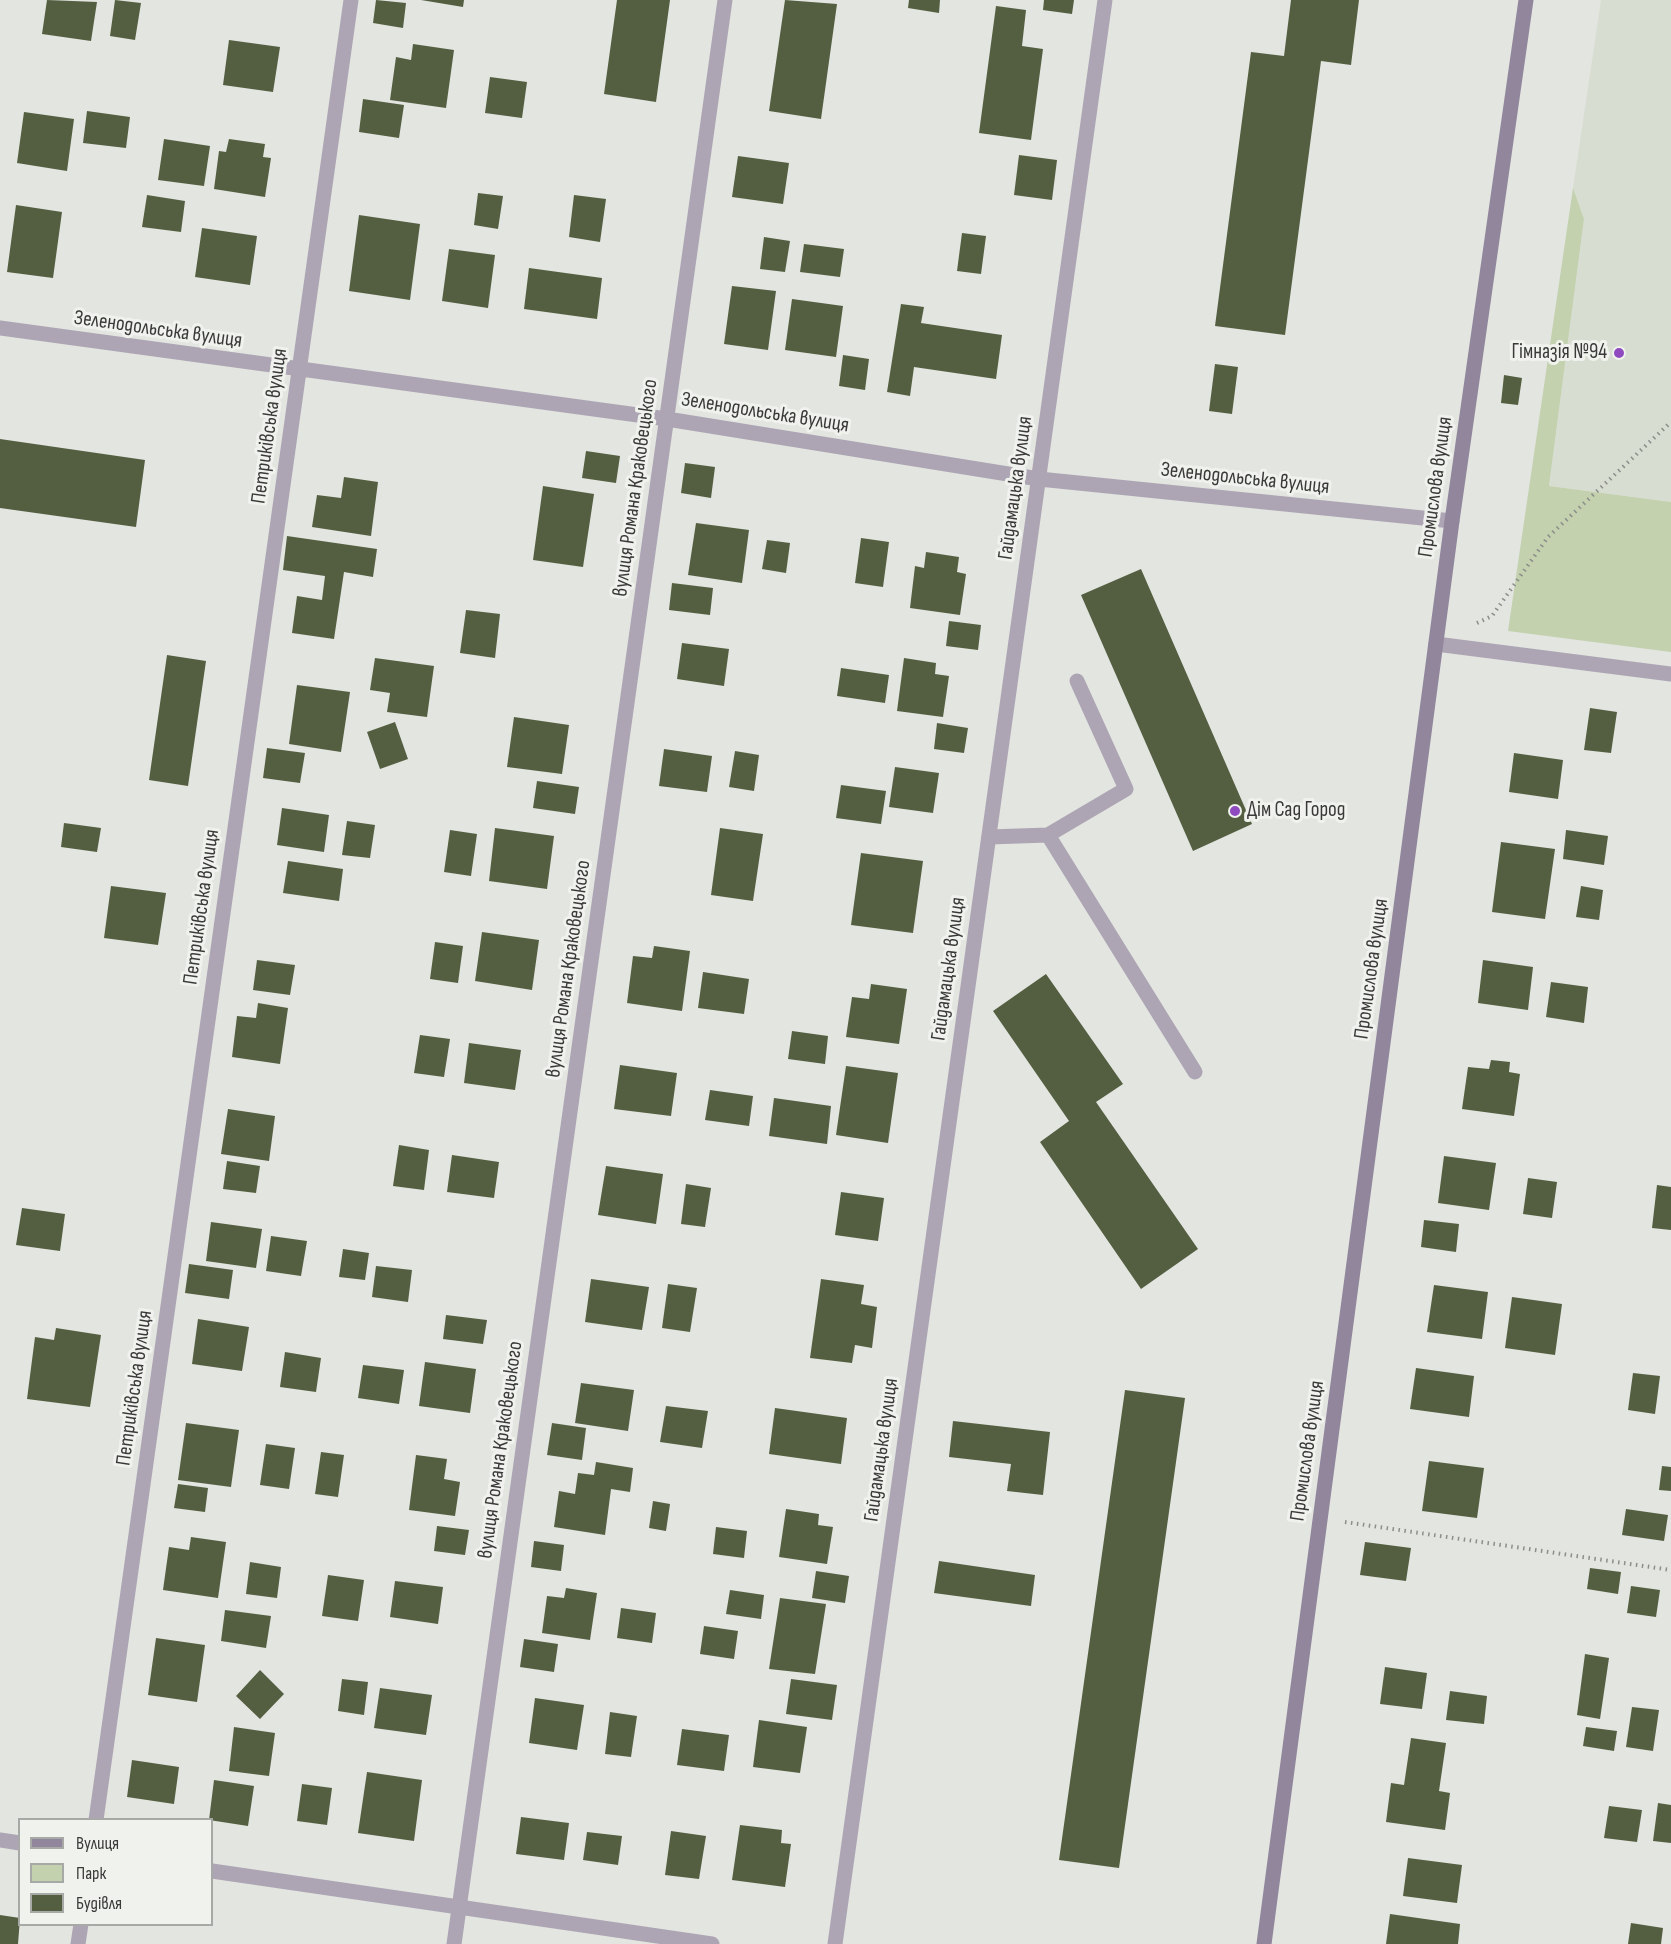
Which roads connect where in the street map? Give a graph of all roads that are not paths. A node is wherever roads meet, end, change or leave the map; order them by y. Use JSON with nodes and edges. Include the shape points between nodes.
{"nodes":[{"id":1,"x":351,"y":0,"type":"edge"},
{"id":2,"x":725,"y":0,"type":"edge"},
{"id":3,"x":1105,"y":0,"type":"edge"},
{"id":4,"x":1526,"y":0,"type":"edge"},
{"id":5,"x":0,"y":328,"type":"edge"},
{"id":6,"x":299,"y":371,"type":"junction"},
{"id":7,"x":667,"y":419,"type":"junction"},
{"id":8,"x":1039,"y":478,"type":"junction"},
{"id":9,"x":1452,"y":521,"type":"junction"},
{"id":10,"x":1436,"y":644,"type":"junction"},
{"id":11,"x":1671,"y":674,"type":"edge"},
{"id":12,"x":1077,"y":681,"type":"dead end"},
{"id":13,"x":1048,"y":835,"type":"junction"},
{"id":14,"x":989,"y":837,"type":"junction"},
{"id":15,"x":1195,"y":1072,"type":"dead end"},
{"id":16,"x":96,"y":1818,"type":"edge"},
{"id":17,"x":0,"y":1840,"type":"edge"},
{"id":18,"x":18,"y":1843,"type":"edge"},
{"id":19,"x":213,"y":1871,"type":"edge"},
{"id":20,"x":459,"y":1907,"type":"junction"},
{"id":21,"x":81,"y":1926,"type":"edge"},
{"id":22,"x":78,"y":1944,"type":"edge"},
{"id":23,"x":454,"y":1944,"type":"edge"},
{"id":24,"x":712,"y":1944,"type":"edge"},
{"id":25,"x":835,"y":1944,"type":"edge"},
{"id":26,"x":1264,"y":1944,"type":"edge"}],
"edges":[{"from":1,"to":6,"type":"street","name":"Петриківська вулиця"},
{"from":2,"to":7,"type":"street","name":"вулиця Романа Краковецького"},
{"from":3,"to":8,"type":"street","name":"Гайдамацька вулиця"},
{"from":4,"to":9,"type":"street","name":"Промислова вулиця"},
{"from":5,"to":6,"type":"street","name":"Зеленодольська вулиця"},
{"from":6,"to":7,"type":"street","name":"Зеленодольська вулиця"},
{"from":6,"to":16,"type":"street","name":"Петриківська вулиця"},
{"from":7,"to":8,"type":"street","name":"Зеленодольська вулиця"},
{"from":7,"to":20,"type":"street","name":"вулиця Романа Краковецького"},
{"from":8,"to":9,"type":"street","name":"Зеленодольська вулиця"},
{"from":8,"to":14,"type":"street","name":"Гайдамацька вулиця"},
{"from":9,"to":10,"type":"street","name":"Промислова вулиця"},
{"from":10,"to":11,"type":"street"},
{"from":10,"to":26,"type":"street","name":"Промислова вулиця"},
{"from":12,"to":13,"type":"street","via":[[1126,789]]},
{"from":13,"to":14,"type":"street"},
{"from":13,"to":15,"type":"street"},
{"from":14,"to":25,"type":"street","name":"Гайдамацька вулиця"},
{"from":17,"to":18,"type":"street"},
{"from":19,"to":20,"type":"street"},
{"from":20,"to":23,"type":"street","name":"вулиця Романа Краковецького"},
{"from":20,"to":24,"type":"street"},
{"from":21,"to":22,"type":"street"}]}
